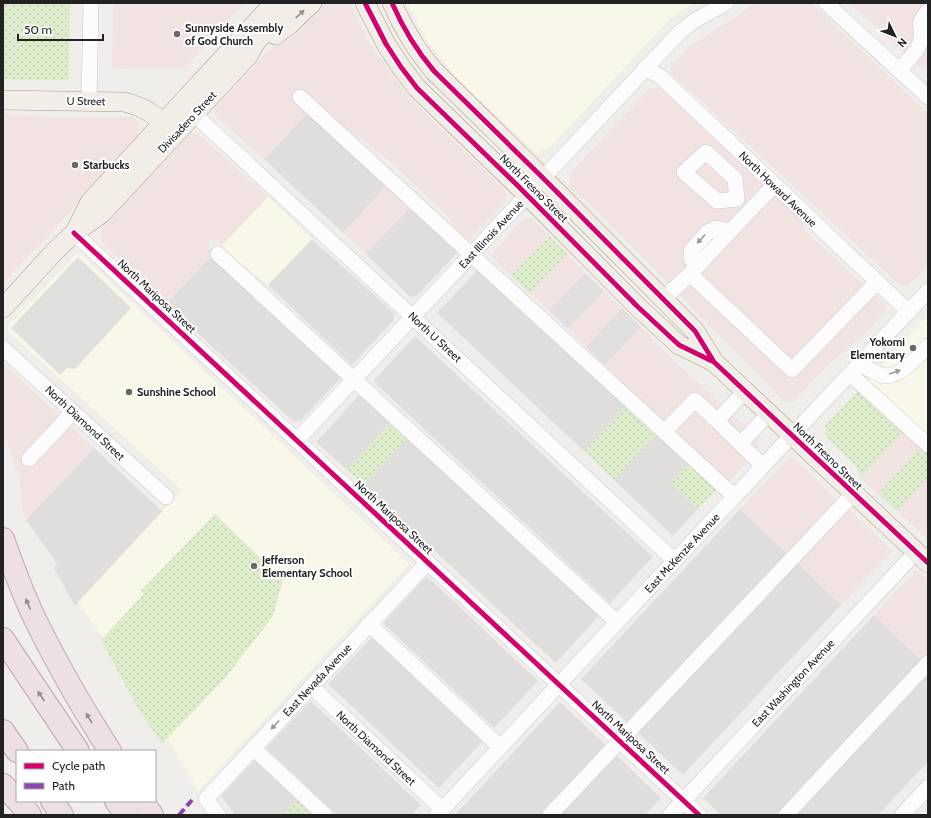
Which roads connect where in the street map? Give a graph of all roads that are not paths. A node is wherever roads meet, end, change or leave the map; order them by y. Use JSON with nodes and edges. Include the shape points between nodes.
{"nodes":[{"id":1,"x":91,"y":3,"type":"edge"},
{"id":2,"x":274,"y":3,"type":"edge"},
{"id":3,"x":291,"y":3,"type":"edge"},
{"id":4,"x":312,"y":3,"type":"edge"},
{"id":5,"x":392,"y":3,"type":"edge"},
{"id":6,"x":726,"y":3,"type":"edge"},
{"id":7,"x":826,"y":3,"type":"edge"},
{"id":8,"x":365,"y":5,"type":"edge"},
{"id":9,"x":928,"y":11,"type":"edge"},
{"id":10,"x":246,"y":32,"type":"junction"},
{"id":11,"x":248,"y":56,"type":"junction"},
{"id":12,"x":645,"y":68,"type":"junction"},
{"id":13,"x":899,"y":70,"type":"junction"},
{"id":14,"x":300,"y":97,"type":"dead end"},
{"id":15,"x":928,"y":97,"type":"edge"},
{"id":16,"x":3,"y":100,"type":"edge"},
{"id":17,"x":89,"y":102,"type":"junction"},
{"id":18,"x":194,"y":114,"type":"junction"},
{"id":19,"x":162,"y":123,"type":"junction"},
{"id":20,"x":543,"y":178,"type":"junction"},
{"id":21,"x":774,"y":185,"type":"junction"},
{"id":22,"x":527,"y":195,"type":"junction"},
{"id":23,"x":116,"y":198,"type":"junction"},
{"id":24,"x":737,"y":199,"type":"dead end"},
{"id":25,"x":750,"y":211,"type":"junction"},
{"id":26,"x":74,"y":233,"type":"junction"},
{"id":27,"x":218,"y":254,"type":"dead end"},
{"id":28,"x":472,"y":255,"type":"junction"},
{"id":29,"x":693,"y":271,"type":"junction"},
{"id":30,"x":877,"y":282,"type":"junction"},
{"id":31,"x":928,"y":291,"type":"edge"},
{"id":32,"x":663,"y":299,"type":"junction"},
{"id":33,"x":3,"y":308,"type":"edge"},
{"id":34,"x":909,"y":312,"type":"junction"},
{"id":35,"x":414,"y":317,"type":"junction"},
{"id":36,"x":928,"y":346,"type":"edge"},
{"id":37,"x":3,"y":348,"type":"edge"},
{"id":38,"x":714,"y":362,"type":"junction"},
{"id":39,"x":854,"y":369,"type":"junction"},
{"id":40,"x":354,"y":379,"type":"junction"},
{"id":41,"x":745,"y":391,"type":"junction"},
{"id":42,"x":73,"y":412,"type":"junction"},
{"id":43,"x":769,"y":413,"type":"junction"},
{"id":44,"x":717,"y":421,"type":"junction"},
{"id":45,"x":664,"y":432,"type":"junction"},
{"id":46,"x":792,"y":435,"type":"junction"},
{"id":47,"x":297,"y":440,"type":"junction"},
{"id":48,"x":741,"y":443,"type":"junction"},
{"id":49,"x":928,"y":445,"type":"edge"},
{"id":50,"x":29,"y":459,"type":"dead end"},
{"id":51,"x":763,"y":466,"type":"junction"},
{"id":52,"x":853,"y":494,"type":"junction"},
{"id":53,"x":734,"y":496,"type":"junction"},
{"id":54,"x":166,"y":497,"type":"dead end"},
{"id":55,"x":3,"y":539,"type":"edge"},
{"id":56,"x":922,"y":558,"type":"edge"},
{"id":57,"x":674,"y":560,"type":"junction"},
{"id":58,"x":428,"y":562,"type":"junction"},
{"id":59,"x":617,"y":622,"type":"junction"},
{"id":60,"x":369,"y":624,"type":"junction"},
{"id":61,"x":3,"y":639,"type":"edge"},
{"id":62,"x":928,"y":663,"type":"edge"},
{"id":63,"x":559,"y":684,"type":"junction"},
{"id":64,"x":311,"y":686,"type":"junction"},
{"id":65,"x":3,"y":731,"type":"edge"},
{"id":66,"x":620,"y":741,"type":"junction"},
{"id":67,"x":253,"y":748,"type":"junction"},
{"id":68,"x":500,"y":748,"type":"junction"},
{"id":69,"x":16,"y":750,"type":"edge"},
{"id":70,"x":77,"y":750,"type":"edge"},
{"id":71,"x":109,"y":750,"type":"edge"},
{"id":72,"x":3,"y":785,"type":"edge"},
{"id":73,"x":928,"y":787,"type":"edge"},
{"id":74,"x":16,"y":800,"type":"edge"},
{"id":75,"x":684,"y":800,"type":"junction"},
{"id":76,"x":18,"y":802,"type":"edge"},
{"id":77,"x":53,"y":802,"type":"edge"},
{"id":78,"x":117,"y":802,"type":"edge"},
{"id":79,"x":143,"y":802,"type":"edge"},
{"id":80,"x":439,"y":812,"type":"edge"},
{"id":81,"x":30,"y":815,"type":"edge"},
{"id":82,"x":62,"y":815,"type":"edge"},
{"id":83,"x":126,"y":815,"type":"edge"},
{"id":84,"x":152,"y":815,"type":"edge"},
{"id":85,"x":218,"y":815,"type":"edge"},
{"id":86,"x":325,"y":815,"type":"edge"},
{"id":87,"x":550,"y":815,"type":"edge"},
{"id":88,"x":670,"y":815,"type":"edge"},
{"id":89,"x":699,"y":815,"type":"edge"},
{"id":90,"x":786,"y":815,"type":"edge"},
{"id":91,"x":902,"y":815,"type":"edge"}],
"edges":[{"from":1,"to":17,"type":"street"},
{"from":2,"to":10,"type":"main road","name":"Divisadero Street"},
{"from":3,"to":11,"type":"main road","name":"Divisadero Street","via":[[255,43]]},
{"from":11,"to":4,"type":"main road","one_way":true,"via":[[290,24]]},
{"from":5,"to":20,"type":"main road","name":"North Fresno Street","via":[[419,53],[434,71]]},
{"from":6,"to":12,"type":"street","name":"East Illinois Avenue","via":[[694,21],[679,33]]},
{"from":7,"to":13,"type":"street"},
{"from":8,"to":22,"type":"main road","name":"North Fresno Street","via":[[386,44],[417,88]]},
{"from":9,"to":13,"type":"street","via":[[921,19],[919,44]]},
{"from":10,"to":18,"type":"main road","via":[[230,62],[197,100]]},
{"from":10,"to":19,"type":"main road","name":"Divisadero Street"},
{"from":11,"to":18,"type":"main road","name":"Divisadero Street"},
{"from":12,"to":20,"type":"street","name":"East Illinois Avenue"},
{"from":12,"to":21,"type":"street","name":"North Howard Avenue","via":[[660,77]]},
{"from":13,"to":15,"type":"street"},
{"from":14,"to":28,"type":"street"},
{"from":16,"to":17,"type":"main road","name":"U Street"},
{"from":17,"to":19,"type":"main road","name":"U Street","via":[[135,104],[145,108]]},
{"from":18,"to":23,"type":"main road","name":"Divisadero Street"},
{"from":18,"to":35,"type":"street","name":"North U Street"},
{"from":19,"to":23,"type":"main road","via":[[162,136],[133,166]]},
{"from":19,"to":26,"type":"main road","name":"Divisadero Street","via":[[90,202]]},
{"from":20,"to":22,"type":"street","name":"East Illinois Avenue"},
{"from":20,"to":32,"type":"main road","name":"North Fresno Street"},
{"from":21,"to":25,"type":"street"},
{"from":21,"to":30,"type":"street","name":"North Howard Avenue"},
{"from":22,"to":28,"type":"street","name":"East Illinois Avenue"},
{"from":22,"to":38,"type":"main road","name":"North Fresno Street","via":[[679,345]]},
{"from":23,"to":26,"type":"main road","name":"Divisadero Street","via":[[102,213]]},
{"from":24,"to":25,"type":"street"},
{"from":25,"to":29,"type":"street"},
{"from":26,"to":33,"type":"main road","name":"Divisadero Street"},
{"from":26,"to":47,"type":"street","name":"North Mariposa Street"},
{"from":27,"to":40,"type":"street"},
{"from":28,"to":35,"type":"street","name":"East Illinois Avenue"},
{"from":28,"to":45,"type":"street"},
{"from":29,"to":30,"type":"street","via":[[792,370]]},
{"from":29,"to":32,"type":"street"},
{"from":30,"to":34,"type":"street","name":"North Howard Avenue"},
{"from":31,"to":34,"type":"street","name":"East McKenzie Avenue"},
{"from":32,"to":38,"type":"main road","name":"North Fresno Street","via":[[695,331]]},
{"from":34,"to":39,"type":"street","name":"East McKenzie Avenue"},
{"from":35,"to":40,"type":"street","name":"East Illinois Avenue"},
{"from":35,"to":57,"type":"street","name":"North U Street"},
{"from":39,"to":36,"type":"street","one_way":true,"via":[[885,376],[898,372],[913,362]]},
{"from":37,"to":42,"type":"street","name":"North Diamond Street"},
{"from":38,"to":41,"type":"main road","name":"North Fresno Street"},
{"from":39,"to":46,"type":"street","name":"East McKenzie Avenue"},
{"from":39,"to":49,"type":"street"},
{"from":40,"to":47,"type":"street","name":"East Illinois Avenue"},
{"from":40,"to":59,"type":"street"},
{"from":41,"to":43,"type":"main road","name":"North Fresno Street"},
{"from":41,"to":44,"type":"street"},
{"from":42,"to":50,"type":"street"},
{"from":42,"to":54,"type":"street","name":"North Diamond Street"},
{"from":43,"to":46,"type":"main road","name":"North Fresno Street"},
{"from":43,"to":48,"type":"street"},
{"from":44,"to":45,"type":"street","via":[[695,400]]},
{"from":44,"to":48,"type":"street"},
{"from":45,"to":53,"type":"street"},
{"from":46,"to":51,"type":"street","name":"East McKenzie Avenue"},
{"from":46,"to":52,"type":"main road","name":"North Fresno Street"},
{"from":47,"to":58,"type":"street","name":"North Mariposa Street"},
{"from":48,"to":51,"type":"street"},
{"from":51,"to":53,"type":"street","name":"East McKenzie Avenue"},
{"from":52,"to":56,"type":"main road","name":"North Fresno Street"},
{"from":52,"to":66,"type":"street"},
{"from":53,"to":57,"type":"street","name":"East McKenzie Avenue"},
{"from":71,"to":55,"type":"highway","one_way":true,"via":[[62,673],[35,620]]},
{"from":56,"to":75,"type":"street","name":"East Washington Avenue"},
{"from":57,"to":59,"type":"street","name":"East McKenzie Avenue"},
{"from":58,"to":60,"type":"street","name":"East Nevada Avenue"},
{"from":58,"to":63,"type":"street","name":"North Mariposa Street"},
{"from":59,"to":63,"type":"street","name":"East McKenzie Avenue"},
{"from":60,"to":64,"type":"street","name":"East Nevada Avenue"},
{"from":60,"to":68,"type":"street"},
{"from":70,"to":61,"type":"highway","one_way":true},
{"from":62,"to":90,"type":"street"},
{"from":63,"to":66,"type":"street","name":"North Mariposa Street"},
{"from":63,"to":68,"type":"street","name":"East McKenzie Avenue"},
{"from":64,"to":67,"type":"street","name":"East Nevada Avenue","one_way":true},
{"from":64,"to":80,"type":"street","name":"North Diamond Street"},
{"from":65,"to":69,"type":"highway"},
{"from":66,"to":75,"type":"street","name":"North Mariposa Street"},
{"from":66,"to":87,"type":"street"},
{"from":67,"to":85,"type":"street","name":"East Nevada Avenue","via":[[206,798]]},
{"from":67,"to":86,"type":"street"},
{"from":68,"to":80,"type":"street","name":"East McKenzie Avenue"},
{"from":72,"to":74,"type":"highway"},
{"from":73,"to":91,"type":"street"},
{"from":75,"to":88,"type":"street","name":"East Washington Avenue"},
{"from":75,"to":89,"type":"street","name":"North Mariposa Street"},
{"from":76,"to":81,"type":"highway"},
{"from":77,"to":82,"type":"highway"},
{"from":78,"to":83,"type":"highway"},
{"from":79,"to":84,"type":"highway"}]}
